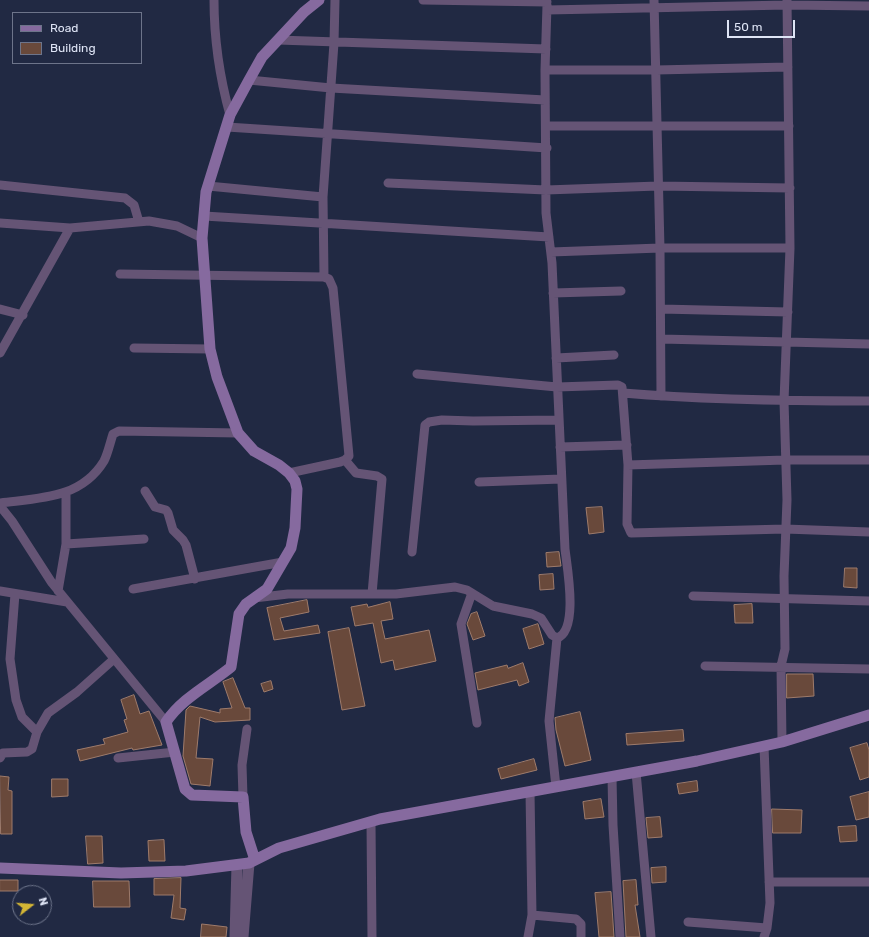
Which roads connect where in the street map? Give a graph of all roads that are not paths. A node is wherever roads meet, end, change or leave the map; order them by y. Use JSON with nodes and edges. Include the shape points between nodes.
{"nodes":[{"id":1,"x":214,"y":0,"type":"edge"},
{"id":2,"x":319,"y":0,"type":"edge"},
{"id":3,"x":335,"y":0,"type":"edge"},
{"id":4,"x":423,"y":0,"type":"edge"},
{"id":5,"x":787,"y":3,"type":"edge"},
{"id":6,"x":547,"y":4,"type":"edge"},
{"id":7,"x":654,"y":4,"type":"edge"},
{"id":8,"x":869,"y":6,"type":"edge"},
{"id":9,"x":278,"y":40,"type":"junction"},
{"id":10,"x":334,"y":43,"type":"junction"},
{"id":11,"x":546,"y":50,"type":"junction"},
{"id":12,"x":788,"y":67,"type":"junction"},
{"id":13,"x":545,"y":70,"type":"junction"},
{"id":14,"x":656,"y":70,"type":"junction"},
{"id":15,"x":249,"y":80,"type":"junction"},
{"id":16,"x":331,"y":88,"type":"junction"},
{"id":17,"x":544,"y":100,"type":"junction"},
{"id":18,"x":230,"y":115,"type":"junction"},
{"id":19,"x":546,"y":126,"type":"junction"},
{"id":20,"x":789,"y":126,"type":"junction"},
{"id":21,"x":227,"y":127,"type":"junction"},
{"id":22,"x":658,"y":127,"type":"junction"},
{"id":23,"x":328,"y":134,"type":"junction"},
{"id":24,"x":546,"y":148,"type":"junction"},
{"id":25,"x":388,"y":183,"type":"dead end"},
{"id":26,"x":0,"y":185,"type":"edge"},
{"id":27,"x":208,"y":186,"type":"junction"},
{"id":28,"x":658,"y":186,"type":"junction"},
{"id":29,"x":790,"y":188,"type":"junction"},
{"id":30,"x":546,"y":190,"type":"junction"},
{"id":31,"x":323,"y":197,"type":"junction"},
{"id":32,"x":204,"y":216,"type":"junction"},
{"id":33,"x":139,"y":222,"type":"junction"},
{"id":34,"x":0,"y":223,"type":"edge"},
{"id":35,"x":322,"y":223,"type":"junction"},
{"id":36,"x":70,"y":228,"type":"junction"},
{"id":37,"x":549,"y":237,"type":"junction"},
{"id":38,"x":202,"y":238,"type":"junction"},
{"id":39,"x":660,"y":248,"type":"junction"},
{"id":40,"x":790,"y":248,"type":"junction"},
{"id":41,"x":551,"y":252,"type":"junction"},
{"id":42,"x":120,"y":274,"type":"dead end"},
{"id":43,"x":205,"y":276,"type":"junction"},
{"id":44,"x":324,"y":277,"type":"junction"},
{"id":45,"x":621,"y":291,"type":"dead end"},
{"id":46,"x":553,"y":293,"type":"junction"},
{"id":47,"x":0,"y":309,"type":"edge"},
{"id":48,"x":661,"y":309,"type":"junction"},
{"id":49,"x":788,"y":312,"type":"junction"},
{"id":50,"x":23,"y":315,"type":"junction"},
{"id":51,"x":661,"y":339,"type":"junction"},
{"id":52,"x":786,"y":342,"type":"junction"},
{"id":53,"x":869,"y":344,"type":"edge"},
{"id":54,"x":134,"y":348,"type":"dead end"},
{"id":55,"x":210,"y":349,"type":"junction"},
{"id":56,"x":0,"y":354,"type":"edge"},
{"id":57,"x":614,"y":355,"type":"dead end"},
{"id":58,"x":556,"y":358,"type":"junction"},
{"id":59,"x":417,"y":374,"type":"dead end"},
{"id":60,"x":557,"y":387,"type":"junction"},
{"id":61,"x":623,"y":393,"type":"junction"},
{"id":62,"x":661,"y":396,"type":"junction"},
{"id":63,"x":784,"y":401,"type":"junction"},
{"id":64,"x":869,"y":401,"type":"edge"},
{"id":65,"x":559,"y":420,"type":"junction"},
{"id":66,"x":238,"y":433,"type":"junction"},
{"id":67,"x":627,"y":445,"type":"junction"},
{"id":68,"x":560,"y":447,"type":"junction"},
{"id":69,"x":345,"y":460,"type":"junction"},
{"id":70,"x":785,"y":460,"type":"junction"},
{"id":71,"x":869,"y":460,"type":"edge"},
{"id":72,"x":628,"y":465,"type":"junction"},
{"id":73,"x":289,"y":473,"type":"junction"},
{"id":74,"x":561,"y":479,"type":"junction"},
{"id":75,"x":479,"y":482,"type":"dead end"},
{"id":76,"x":145,"y":490,"type":"dead end"},
{"id":77,"x":66,"y":493,"type":"junction"},
{"id":78,"x":0,"y":504,"type":"edge"},
{"id":79,"x":785,"y":529,"type":"junction"},
{"id":80,"x":869,"y":532,"type":"edge"},
{"id":81,"x":144,"y":539,"type":"dead end"},
{"id":82,"x":66,"y":544,"type":"junction"},
{"id":83,"x":412,"y":552,"type":"dead end"},
{"id":84,"x":283,"y":562,"type":"junction"},
{"id":85,"x":195,"y":579,"type":"junction"},
{"id":86,"x":133,"y":589,"type":"dead end"},
{"id":87,"x":0,"y":591,"type":"edge"},
{"id":88,"x":58,"y":591,"type":"junction"},
{"id":89,"x":472,"y":593,"type":"junction"},
{"id":90,"x":15,"y":594,"type":"junction"},
{"id":91,"x":372,"y":594,"type":"junction"},
{"id":92,"x":693,"y":596,"type":"dead end"},
{"id":93,"x":253,"y":598,"type":"junction"},
{"id":94,"x":784,"y":598,"type":"junction"},
{"id":95,"x":869,"y":601,"type":"edge"},
{"id":96,"x":67,"y":602,"type":"junction"},
{"id":97,"x":557,"y":638,"type":"junction"},
{"id":98,"x":114,"y":659,"type":"junction"},
{"id":99,"x":705,"y":666,"type":"dead end"},
{"id":100,"x":781,"y":666,"type":"junction"},
{"id":101,"x":869,"y":668,"type":"edge"},
{"id":102,"x":869,"y":715,"type":"edge"},
{"id":103,"x":166,"y":722,"type":"junction"},
{"id":104,"x":477,"y":723,"type":"dead end"},
{"id":105,"x":247,"y":729,"type":"dead end"},
{"id":106,"x":37,"y":732,"type":"junction"},
{"id":107,"x":782,"y":742,"type":"junction"},
{"id":108,"x":764,"y":746,"type":"junction"},
{"id":109,"x":175,"y":752,"type":"junction"},
{"id":110,"x":1,"y":754,"type":"edge"},
{"id":111,"x":118,"y":758,"type":"dead end"},
{"id":112,"x":636,"y":772,"type":"junction"},
{"id":113,"x":612,"y":777,"type":"junction"},
{"id":114,"x":556,"y":787,"type":"junction"},
{"id":115,"x":530,"y":792,"type":"junction"},
{"id":116,"x":243,"y":797,"type":"junction"},
{"id":117,"x":371,"y":822,"type":"junction"},
{"id":118,"x":252,"y":862,"type":"junction"},
{"id":119,"x":237,"y":865,"type":"junction"},
{"id":120,"x":0,"y":868,"type":"edge"},
{"id":121,"x":769,"y":882,"type":"junction"},
{"id":122,"x":869,"y":882,"type":"edge"},
{"id":123,"x":534,"y":915,"type":"junction"},
{"id":124,"x":688,"y":922,"type":"dead end"},
{"id":125,"x":766,"y":933,"type":"edge"},
{"id":126,"x":236,"y":937,"type":"edge"},
{"id":127,"x":243,"y":937,"type":"edge"},
{"id":128,"x":372,"y":937,"type":"edge"},
{"id":129,"x":528,"y":937,"type":"edge"},
{"id":130,"x":581,"y":937,"type":"edge"},
{"id":131,"x":620,"y":937,"type":"edge"},
{"id":132,"x":651,"y":937,"type":"edge"}],
"edges":[{"from":1,"to":18,"type":"street","via":[[214,38]]},
{"from":2,"to":9,"type":"main road"},
{"from":3,"to":10,"type":"street"},
{"from":4,"to":6,"type":"street"},
{"from":5,"to":7,"type":"street"},
{"from":5,"to":8,"type":"street"},
{"from":5,"to":12,"type":"street"},
{"from":6,"to":7,"type":"street"},
{"from":6,"to":11,"type":"street"},
{"from":7,"to":14,"type":"street"},
{"from":9,"to":10,"type":"street"},
{"from":9,"to":15,"type":"main road","via":[[262,57]]},
{"from":10,"to":11,"type":"street"},
{"from":10,"to":16,"type":"street"},
{"from":11,"to":13,"type":"street"},
{"from":12,"to":14,"type":"street"},
{"from":12,"to":20,"type":"street"},
{"from":13,"to":14,"type":"street"},
{"from":13,"to":17,"type":"street"},
{"from":14,"to":22,"type":"street"},
{"from":15,"to":16,"type":"street"},
{"from":15,"to":18,"type":"main road"},
{"from":16,"to":17,"type":"street"},
{"from":16,"to":23,"type":"street"},
{"from":17,"to":19,"type":"street"},
{"from":18,"to":21,"type":"main road"},
{"from":19,"to":22,"type":"street"},
{"from":19,"to":24,"type":"street"},
{"from":20,"to":22,"type":"street"},
{"from":20,"to":29,"type":"street"},
{"from":21,"to":23,"type":"street"},
{"from":21,"to":27,"type":"main road"},
{"from":22,"to":28,"type":"street"},
{"from":23,"to":24,"type":"street"},
{"from":23,"to":31,"type":"street"},
{"from":24,"to":30,"type":"street"},
{"from":25,"to":30,"type":"street"},
{"from":26,"to":33,"type":"street","via":[[125,198],[134,205]]},
{"from":27,"to":31,"type":"street"},
{"from":27,"to":32,"type":"main road"},
{"from":28,"to":29,"type":"street"},
{"from":28,"to":30,"type":"street"},
{"from":28,"to":39,"type":"street"},
{"from":29,"to":40,"type":"street"},
{"from":30,"to":37,"type":"street"},
{"from":31,"to":35,"type":"street"},
{"from":32,"to":35,"type":"street"},
{"from":32,"to":38,"type":"main road"},
{"from":33,"to":36,"type":"street"},
{"from":33,"to":38,"type":"street","via":[[150,221],[177,226]]},
{"from":34,"to":36,"type":"street"},
{"from":35,"to":37,"type":"street"},
{"from":35,"to":44,"type":"street"},
{"from":36,"to":50,"type":"street"},
{"from":37,"to":41,"type":"street"},
{"from":38,"to":43,"type":"main road"},
{"from":39,"to":40,"type":"street"},
{"from":39,"to":41,"type":"street"},
{"from":39,"to":48,"type":"street"},
{"from":40,"to":49,"type":"street"},
{"from":41,"to":46,"type":"street"},
{"from":42,"to":43,"type":"street"},
{"from":43,"to":44,"type":"street"},
{"from":43,"to":55,"type":"main road"},
{"from":44,"to":69,"type":"street","via":[[333,288],[349,450],[349,456]]},
{"from":45,"to":46,"type":"street"},
{"from":46,"to":58,"type":"street"},
{"from":47,"to":50,"type":"street"},
{"from":48,"to":49,"type":"street"},
{"from":48,"to":51,"type":"street"},
{"from":49,"to":52,"type":"street"},
{"from":50,"to":56,"type":"street"},
{"from":51,"to":52,"type":"street"},
{"from":51,"to":62,"type":"street"},
{"from":52,"to":53,"type":"street"},
{"from":52,"to":63,"type":"street"},
{"from":54,"to":55,"type":"street"},
{"from":55,"to":66,"type":"main road","via":[[217,378]]},
{"from":57,"to":58,"type":"street"},
{"from":58,"to":60,"type":"street"},
{"from":59,"to":60,"type":"street"},
{"from":60,"to":61,"type":"street","via":[[618,385],[622,387]]},
{"from":60,"to":65,"type":"street"},
{"from":61,"to":62,"type":"street"},
{"from":61,"to":67,"type":"street"},
{"from":62,"to":63,"type":"street"},
{"from":63,"to":64,"type":"street"},
{"from":63,"to":70,"type":"street"},
{"from":65,"to":68,"type":"street"},
{"from":65,"to":83,"type":"street","via":[[442,420],[425,425]]},
{"from":66,"to":73,"type":"main road","via":[[254,451]]},
{"from":66,"to":77,"type":"street","via":[[119,431],[113,434],[105,459],[95,473]]},
{"from":67,"to":68,"type":"street"},
{"from":67,"to":72,"type":"street"},
{"from":68,"to":74,"type":"street"},
{"from":69,"to":73,"type":"street"},
{"from":69,"to":91,"type":"street","via":[[356,474],[377,476],[382,479]]},
{"from":70,"to":71,"type":"street"},
{"from":70,"to":72,"type":"street"},
{"from":70,"to":79,"type":"street"},
{"from":72,"to":79,"type":"street","via":[[627,524],[630,533]]},
{"from":73,"to":84,"type":"main road","via":[[296,481],[297,489],[295,528],[291,548]]},
{"from":74,"to":75,"type":"street"},
{"from":74,"to":97,"type":"street","via":[[570,614],[566,631],[563,636]]},
{"from":76,"to":85,"type":"street","via":[[155,507],[166,510],[173,530],[186,545]]},
{"from":77,"to":78,"type":"street"},
{"from":77,"to":82,"type":"street"},
{"from":78,"to":88,"type":"street"},
{"from":79,"to":80,"type":"street"},
{"from":79,"to":94,"type":"street"},
{"from":81,"to":82,"type":"street"},
{"from":82,"to":88,"type":"street"},
{"from":84,"to":85,"type":"street"},
{"from":84,"to":93,"type":"main road","via":[[267,589]]},
{"from":85,"to":86,"type":"street"},
{"from":87,"to":90,"type":"street"},
{"from":88,"to":96,"type":"street"},
{"from":89,"to":91,"type":"street","via":[[455,587],[396,594]]},
{"from":89,"to":97,"type":"street","via":[[493,606],[541,618],[552,635]]},
{"from":89,"to":104,"type":"street","via":[[461,624]]},
{"from":90,"to":96,"type":"street"},
{"from":90,"to":106,"type":"street","via":[[10,659],[16,700],[22,717]]},
{"from":91,"to":93,"type":"street","via":[[288,594]]},
{"from":92,"to":94,"type":"street"},
{"from":93,"to":103,"type":"main road","via":[[239,614],[231,667],[194,694],[172,713]]},
{"from":94,"to":95,"type":"street"},
{"from":94,"to":100,"type":"street","via":[[785,649]]},
{"from":96,"to":98,"type":"street"},
{"from":97,"to":114,"type":"street","via":[[549,722]]},
{"from":98,"to":103,"type":"street"},
{"from":98,"to":106,"type":"street","via":[[78,692],[48,713]]},
{"from":99,"to":100,"type":"street"},
{"from":100,"to":101,"type":"street"},
{"from":100,"to":107,"type":"street"},
{"from":102,"to":107,"type":"main road"},
{"from":103,"to":109,"type":"main road"},
{"from":105,"to":116,"type":"street","via":[[242,765]]},
{"from":106,"to":110,"type":"street","via":[[32,749],[27,752]]},
{"from":107,"to":108,"type":"main road"},
{"from":108,"to":112,"type":"main road"},
{"from":108,"to":121,"type":"street"},
{"from":109,"to":111,"type":"street"},
{"from":109,"to":116,"type":"main road","via":[[188,793]]},
{"from":112,"to":113,"type":"main road"},
{"from":112,"to":132,"type":"street"},
{"from":113,"to":114,"type":"main road"},
{"from":113,"to":131,"type":"street","via":[[616,900]]},
{"from":114,"to":115,"type":"main road"},
{"from":115,"to":117,"type":"main road"},
{"from":115,"to":123,"type":"street"},
{"from":116,"to":118,"type":"main road"},
{"from":117,"to":118,"type":"main road","via":[[279,848]]},
{"from":117,"to":128,"type":"street"},
{"from":118,"to":119,"type":"main road"},
{"from":118,"to":127,"type":"street"},
{"from":119,"to":120,"type":"main road","via":[[186,871],[121,873]]},
{"from":119,"to":126,"type":"street"},
{"from":121,"to":122,"type":"street"},
{"from":121,"to":125,"type":"street","via":[[770,903]]},
{"from":123,"to":129,"type":"street"},
{"from":123,"to":130,"type":"street","via":[[576,919],[580,924]]},
{"from":124,"to":125,"type":"street"}]}
